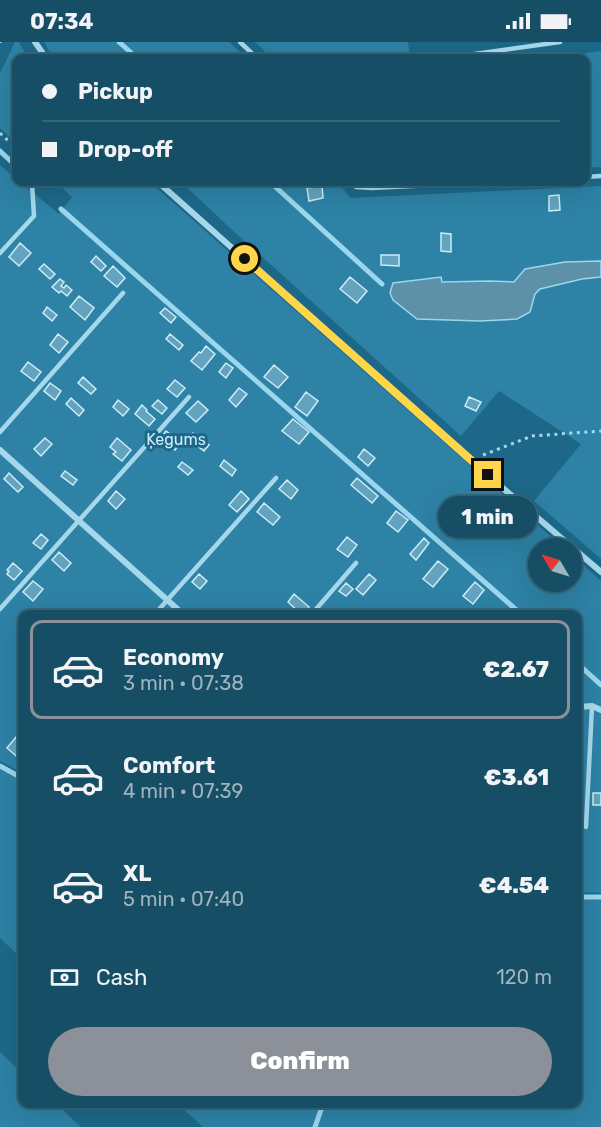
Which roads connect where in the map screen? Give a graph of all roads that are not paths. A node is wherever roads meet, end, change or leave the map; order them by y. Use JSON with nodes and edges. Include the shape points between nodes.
{"nodes":[{"id":1,"x":240,"y":42,"type":"edge"},
{"id":2,"x":560,"y":42,"type":"edge"},
{"id":3,"x":253,"y":54,"type":"edge"},
{"id":4,"x":474,"y":54,"type":"edge"},
{"id":5,"x":32,"y":186,"type":"edge"},
{"id":6,"x":162,"y":186,"type":"edge"},
{"id":7,"x":355,"y":186,"type":"edge"},
{"id":8,"x":412,"y":186,"type":"edge"},
{"id":9,"x":0,"y":253,"type":"edge"},
{"id":10,"x":123,"y":293,"type":"dead end"},
{"id":11,"x":189,"y":397,"type":"dead end"},
{"id":12,"x":0,"y":432,"type":"edge"},
{"id":13,"x":0,"y":450,"type":"edge"},
{"id":14,"x":276,"y":478,"type":"dead end"},
{"id":15,"x":79,"y":521,"type":"junction"},
{"id":16,"x":356,"y":563,"type":"dead end"},
{"id":17,"x":601,"y":572,"type":"edge"},
{"id":18,"x":167,"y":601,"type":"junction"},
{"id":19,"x":0,"y":609,"type":"edge"},
{"id":20,"x":159,"y":610,"type":"edge"},
{"id":21,"x":178,"y":610,"type":"edge"},
{"id":22,"x":314,"y":610,"type":"edge"},
{"id":23,"x":592,"y":706,"type":"junction"},
{"id":24,"x":582,"y":707,"type":"edge"},
{"id":25,"x":601,"y":710,"type":"edge"},
{"id":26,"x":586,"y":827,"type":"dead end"}],
"edges":[{"from":1,"to":3,"type":"lane"},
{"from":2,"to":4,"type":"lane"},
{"from":5,"to":9,"type":"lane","via":[[34,216]]},
{"from":6,"to":17,"type":"street"},
{"from":7,"to":8,"type":"lane"},
{"from":10,"to":12,"type":"lane"},
{"from":11,"to":15,"type":"lane"},
{"from":13,"to":15,"type":"street"},
{"from":14,"to":18,"type":"lane"},
{"from":15,"to":18,"type":"street"},
{"from":15,"to":19,"type":"lane"},
{"from":16,"to":22,"type":"lane"},
{"from":18,"to":20,"type":"lane"},
{"from":18,"to":21,"type":"street"},
{"from":23,"to":24,"type":"street"},
{"from":23,"to":25,"type":"street"},
{"from":23,"to":26,"type":"lane"}]}
